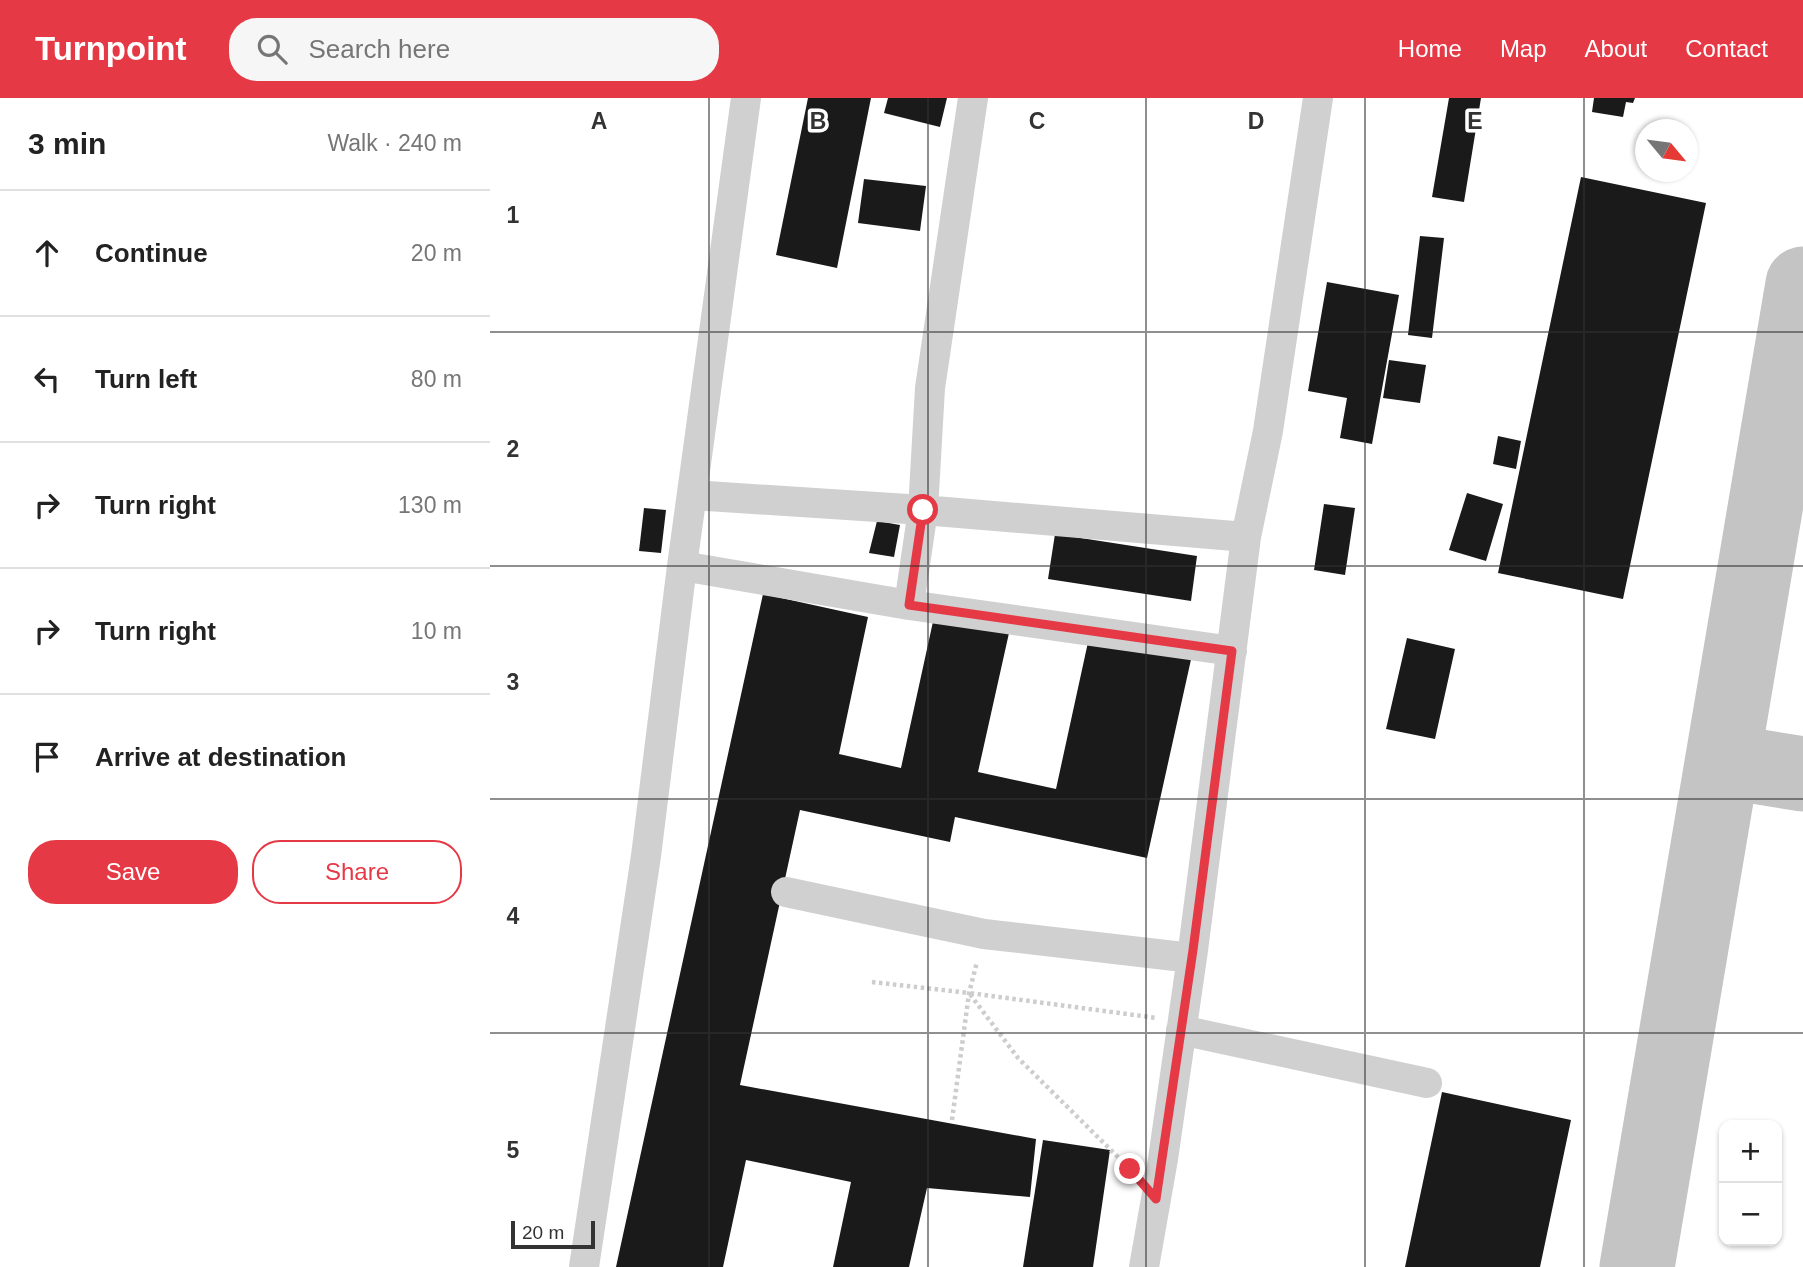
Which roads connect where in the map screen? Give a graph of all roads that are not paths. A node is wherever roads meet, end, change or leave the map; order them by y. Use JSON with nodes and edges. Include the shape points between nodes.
{"nodes":[{"id":1,"x":746,"y":98,"type":"edge"},
{"id":2,"x":973,"y":98,"type":"edge"},
{"id":3,"x":1318,"y":98,"type":"edge"},
{"id":4,"x":692,"y":495,"type":"junction"},
{"id":5,"x":923,"y":510,"type":"junction"},
{"id":6,"x":1246,"y":537,"type":"junction"},
{"id":7,"x":682,"y":566,"type":"junction"},
{"id":8,"x":909,"y":605,"type":"junction"},
{"id":9,"x":1232,"y":651,"type":"junction"},
{"id":10,"x":786,"y":892,"type":"dead end"},
{"id":11,"x":1192,"y":958,"type":"junction"},
{"id":12,"x":1182,"y":1025,"type":"junction"},
{"id":13,"x":1427,"y":1083,"type":"dead end"},
{"id":14,"x":584,"y":1267,"type":"edge"},
{"id":15,"x":1144,"y":1267,"type":"edge"}],
"edges":[{"from":1,"to":4,"type":"street"},
{"from":2,"to":5,"type":"street","via":[[930,388]]},
{"from":3,"to":6,"type":"street","via":[[1269,431]]},
{"from":4,"to":5,"type":"street"},
{"from":4,"to":7,"type":"street"},
{"from":5,"to":6,"type":"street"},
{"from":5,"to":8,"type":"street"},
{"from":6,"to":9,"type":"street"},
{"from":7,"to":8,"type":"street"},
{"from":7,"to":14,"type":"street","via":[[646,856]]},
{"from":8,"to":9,"type":"street"},
{"from":9,"to":11,"type":"street"},
{"from":10,"to":11,"type":"street","via":[[984,934]]},
{"from":11,"to":12,"type":"street"},
{"from":12,"to":13,"type":"street"},
{"from":12,"to":15,"type":"street"}]}
